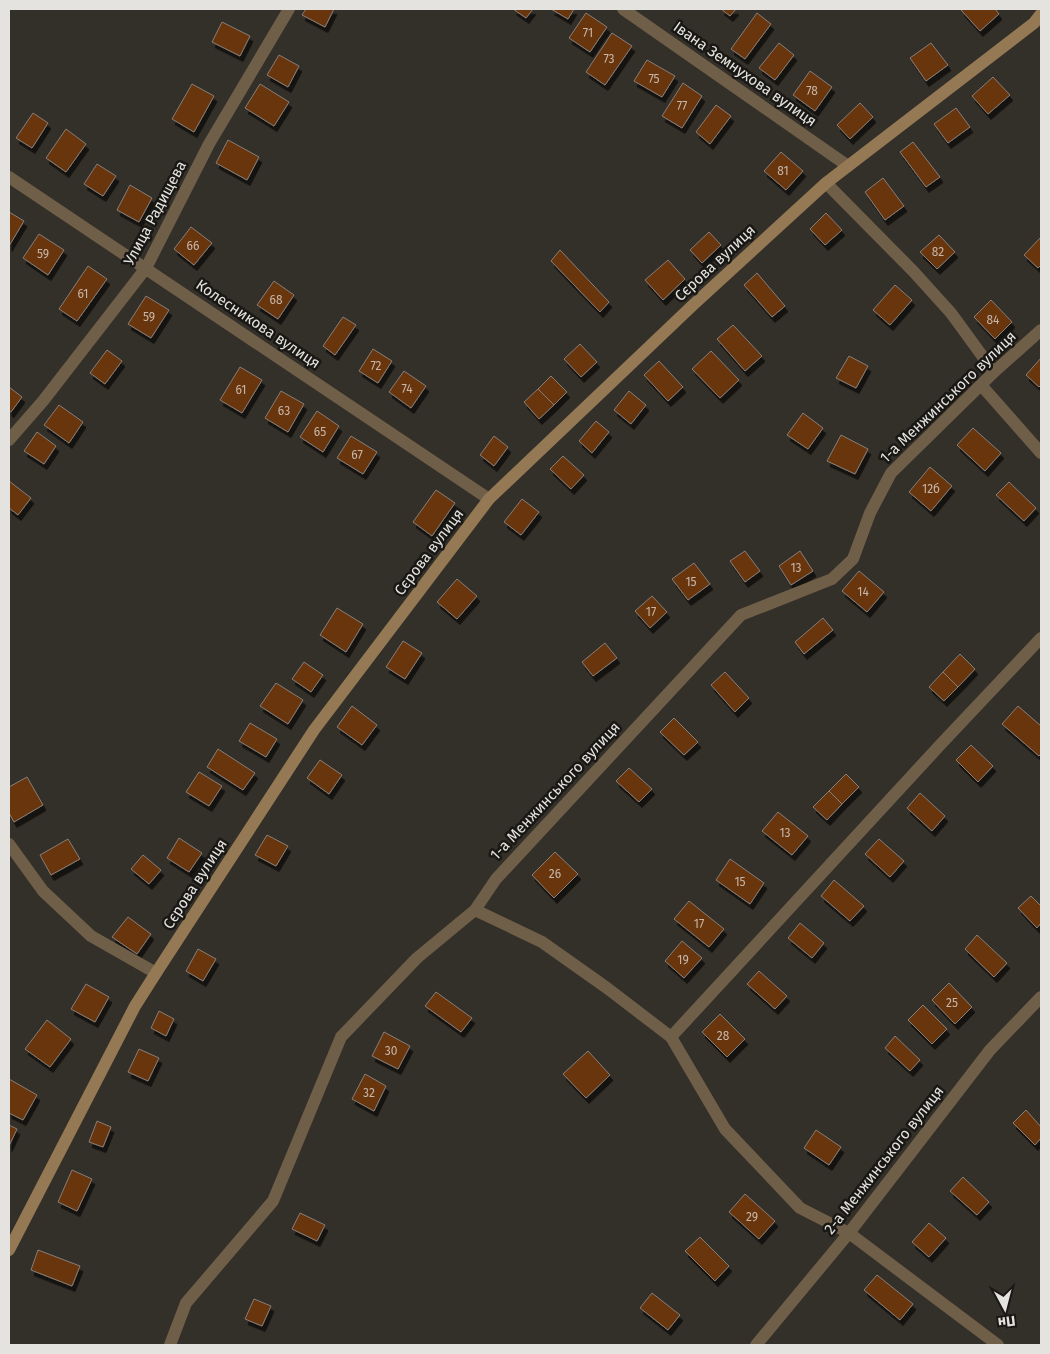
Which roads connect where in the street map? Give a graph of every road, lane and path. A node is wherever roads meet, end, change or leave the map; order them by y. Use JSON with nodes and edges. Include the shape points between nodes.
{"nodes":[{"id":1,"x":289,"y":9,"type":"edge"},
{"id":2,"x":623,"y":9,"type":"edge"},
{"id":3,"x":1041,"y":14,"type":"edge"},
{"id":4,"x":848,"y":166,"type":"junction"},
{"id":5,"x":9,"y":177,"type":"edge"},
{"id":6,"x":826,"y":183,"type":"junction"},
{"id":7,"x":146,"y":268,"type":"junction"},
{"id":8,"x":1041,"y":330,"type":"edge"},
{"id":9,"x":994,"y":372,"type":"junction"},
{"id":10,"x":980,"y":385,"type":"junction"},
{"id":11,"x":9,"y":440,"type":"edge"},
{"id":12,"x":1041,"y":453,"type":"edge"},
{"id":13,"x":489,"y":499,"type":"junction"},
{"id":14,"x":1041,"y":638,"type":"edge"},
{"id":15,"x":9,"y":844,"type":"edge"},
{"id":16,"x":475,"y":910,"type":"junction"},
{"id":17,"x":156,"y":973,"type":"junction"},
{"id":18,"x":1041,"y":997,"type":"edge"},
{"id":19,"x":671,"y":1037,"type":"junction"},
{"id":20,"x":849,"y":1233,"type":"junction"},
{"id":21,"x":9,"y":1250,"type":"edge"},
{"id":22,"x":170,"y":1345,"type":"edge"},
{"id":23,"x":756,"y":1345,"type":"edge"},
{"id":24,"x":998,"y":1345,"type":"edge"}],
"edges":[{"from":1,"to":7,"type":"street","name":"Улица Радищева","via":[[210,144]]},
{"from":2,"to":4,"type":"street","name":"Івана Земнухова вулиця"},
{"from":3,"to":4,"type":"street","name":"Сєрова вулиця","via":[[1034,23]]},
{"from":4,"to":6,"type":"street","name":"Сєрова вулиця"},
{"from":5,"to":7,"type":"street","name":"Колесникова вулиця"},
{"from":6,"to":9,"type":"street","via":[[952,313]]},
{"from":6,"to":13,"type":"street","name":"Сєрова вулиця"},
{"from":7,"to":11,"type":"street","name":"Улица Радищева"},
{"from":7,"to":13,"type":"street","name":"Колесникова вулиця"},
{"from":8,"to":9,"type":"street","name":"1-а Менжинського вулиця"},
{"from":9,"to":10,"type":"street","name":"1-а Менжинського вулиця"},
{"from":10,"to":12,"type":"street"},
{"from":10,"to":16,"type":"street","name":"1-а Менжинського вулиця","via":[[892,474],[870,513],[854,559],[832,580],[742,615],[496,879]]},
{"from":13,"to":17,"type":"street","name":"Сєрова вулиця","via":[[314,730]]},
{"from":14,"to":19,"type":"street"},
{"from":15,"to":17,"type":"street","via":[[43,892],[91,936]]},
{"from":16,"to":19,"type":"street","via":[[542,942]]},
{"from":16,"to":22,"type":"street","name":"1-а Менжинського вулиця","via":[[417,958],[341,1037],[273,1201],[186,1303]]},
{"from":17,"to":21,"type":"street","name":"Сєрова вулиця","via":[[135,1006]]},
{"from":18,"to":20,"type":"street","name":"2-а Менжинського вулиця","via":[[990,1050]]},
{"from":19,"to":20,"type":"street","via":[[725,1129],[800,1208]]},
{"from":20,"to":23,"type":"street","name":"2-а Менжинського вулиця"},
{"from":20,"to":24,"type":"street"}]}
